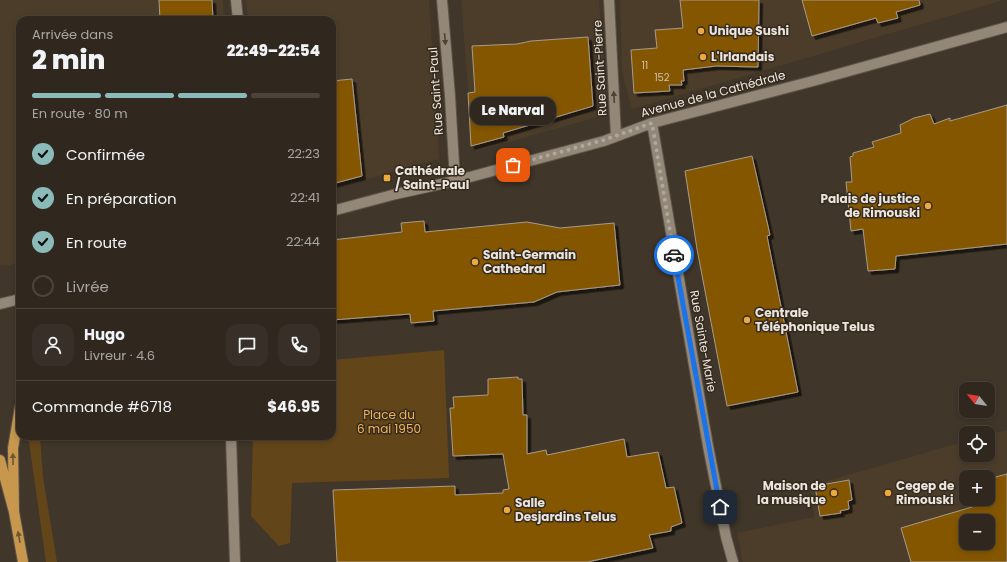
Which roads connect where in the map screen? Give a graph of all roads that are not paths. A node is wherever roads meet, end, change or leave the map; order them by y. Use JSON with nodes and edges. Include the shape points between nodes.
{"nodes":[{"id":1,"x":236,"y":0,"type":"edge"},
{"id":2,"x":442,"y":0,"type":"edge"},
{"id":3,"x":609,"y":0,"type":"edge"},
{"id":4,"x":238,"y":16,"type":"edge"},
{"id":5,"x":1007,"y":27,"type":"edge"},
{"id":6,"x":652,"y":123,"type":"junction"},
{"id":7,"x":616,"y":136,"type":"junction"},
{"id":8,"x":455,"y":181,"type":"junction"},
{"id":9,"x":336,"y":210,"type":"edge"},
{"id":10,"x":16,"y":300,"type":"edge"},
{"id":11,"x":0,"y":304,"type":"edge"},
{"id":12,"x":16,"y":430,"type":"edge"},
{"id":13,"x":231,"y":440,"type":"edge"},
{"id":14,"x":0,"y":460,"type":"edge"},
{"id":15,"x":14,"y":512,"type":"junction"},
{"id":16,"x":23,"y":562,"type":"edge"},
{"id":17,"x":235,"y":562,"type":"edge"},
{"id":18,"x":733,"y":562,"type":"edge"}],
"edges":[{"from":1,"to":4,"type":"street"},
{"from":2,"to":8,"type":"street","name":"Rue Saint-Paul","one_way":true},
{"from":7,"to":3,"type":"street","name":"Rue Saint-Pierre","one_way":true},
{"from":5,"to":6,"type":"street","name":"Avenue de la Cathédrale"},
{"from":6,"to":7,"type":"street","name":"Avenue de la Cathédrale"},
{"from":6,"to":18,"type":"street","name":"Rue Sainte-Marie","via":[[710,454]]},
{"from":7,"to":8,"type":"street","name":"Avenue de la Cathédrale"},
{"from":8,"to":9,"type":"street","name":"Avenue de la Cathédrale"},
{"from":10,"to":11,"type":"street"},
{"from":15,"to":12,"type":"main road","one_way":true,"via":[[13,448]]},
{"from":13,"to":17,"type":"street"},
{"from":14,"to":15,"type":"main road"},
{"from":16,"to":15,"type":"main road","one_way":true}]}
